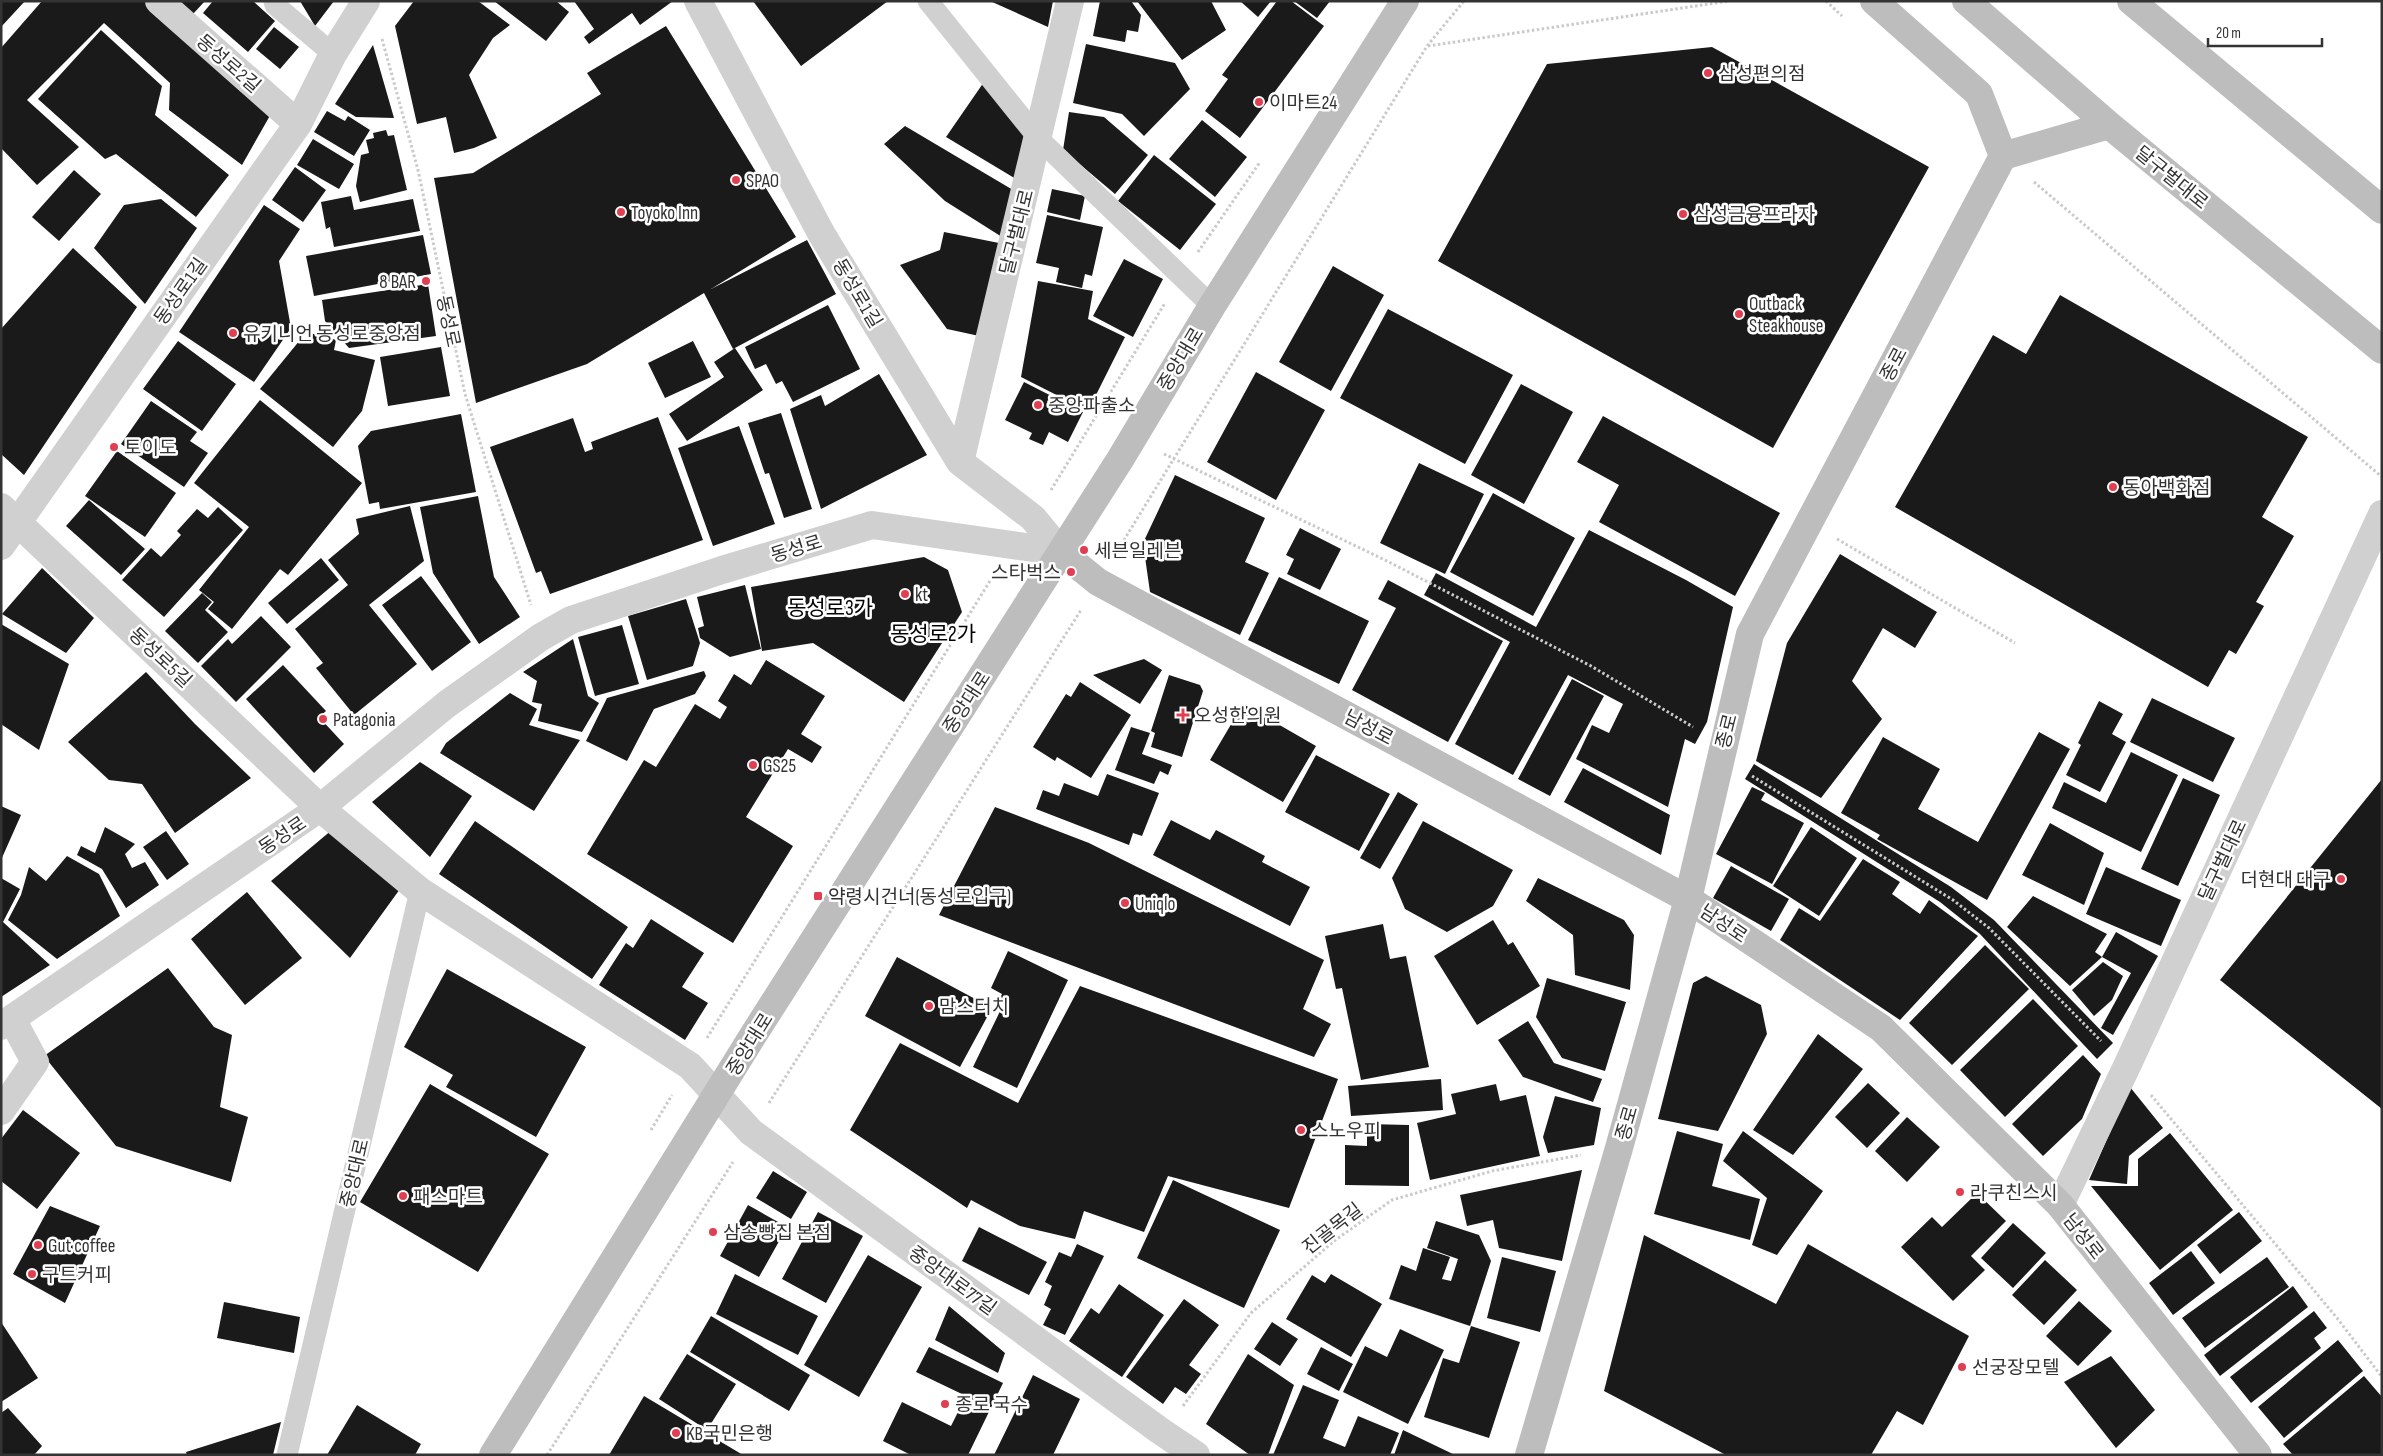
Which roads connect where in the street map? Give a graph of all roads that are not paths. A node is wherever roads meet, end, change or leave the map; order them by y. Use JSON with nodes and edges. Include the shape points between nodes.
{"nodes":[{"id":1,"x":159,"y":1,"type":"edge"},
{"id":2,"x":274,"y":1,"type":"edge"},
{"id":3,"x":366,"y":1,"type":"edge"},
{"id":4,"x":698,"y":1,"type":"edge"},
{"id":5,"x":928,"y":1,"type":"edge"},
{"id":6,"x":1070,"y":1,"type":"edge"},
{"id":7,"x":1406,"y":1,"type":"edge"},
{"id":8,"x":1874,"y":1,"type":"edge"},
{"id":9,"x":1966,"y":1,"type":"edge"},
{"id":10,"x":2131,"y":1,"type":"edge"},
{"id":11,"x":333,"y":54,"type":"junction"},
{"id":12,"x":298,"y":124,"type":"junction"},
{"id":13,"x":2109,"y":125,"type":"junction"},
{"id":14,"x":1038,"y":139,"type":"junction"},
{"id":15,"x":2003,"y":156,"type":"junction"},
{"id":16,"x":2382,"y":210,"type":"edge"},
{"id":17,"x":1212,"y":306,"type":"junction"},
{"id":18,"x":2382,"y":350,"type":"edge"},
{"id":19,"x":960,"y":462,"type":"junction"},
{"id":20,"x":9,"y":514,"type":"edge"},
{"id":21,"x":2382,"y":514,"type":"edge"},
{"id":22,"x":1,"y":546,"type":"edge"},
{"id":23,"x":1061,"y":552,"type":"junction"},
{"id":24,"x":320,"y":808,"type":"junction"},
{"id":25,"x":420,"y":891,"type":"junction"},
{"id":26,"x":1688,"y":899,"type":"junction"},
{"id":27,"x":7,"y":1023,"type":"edge"},
{"id":28,"x":716,"y":1097,"type":"junction"},
{"id":29,"x":1,"y":1112,"type":"edge"},
{"id":30,"x":2060,"y":1205,"type":"junction"},
{"id":31,"x":287,"y":1455,"type":"edge"},
{"id":32,"x":493,"y":1455,"type":"edge"},
{"id":33,"x":1196,"y":1455,"type":"edge"},
{"id":34,"x":1529,"y":1455,"type":"edge"},
{"id":35,"x":2258,"y":1455,"type":"edge"}],
"edges":[{"from":1,"to":12,"type":"street","name":"동성로2길"},
{"from":2,"to":11,"type":"lane"},
{"from":3,"to":11,"type":"street","name":"동성로1길"},
{"from":4,"to":19,"type":"street","name":"동성로1길","via":[[821,233]]},
{"from":5,"to":14,"type":"lane","name":"중앙대로"},
{"from":6,"to":14,"type":"street","name":"달구벌대로"},
{"from":7,"to":17,"type":"street","name":"중앙대로"},
{"from":8,"to":15,"type":"street","via":[[1979,94]]},
{"from":9,"to":13,"type":"street","name":"달구벌대로"},
{"from":10,"to":16,"type":"street"},
{"from":11,"to":12,"type":"street","name":"동성로1길"},
{"from":12,"to":20,"type":"street","name":"동성로1길"},
{"from":13,"to":15,"type":"street"},
{"from":13,"to":18,"type":"street","name":"달구벌대로"},
{"from":14,"to":17,"type":"lane","name":"중앙대로"},
{"from":14,"to":19,"type":"street","name":"달구벌대로"},
{"from":15,"to":26,"type":"street","name":"종로","via":[[1750,634]]},
{"from":17,"to":23,"type":"street","name":"중앙대로"},
{"from":19,"to":23,"type":"street","name":"동성로1길","via":[[1033,518]]},
{"from":20,"to":22,"type":"street","name":"동성로1길"},
{"from":20,"to":24,"type":"street","name":"동성로5길"},
{"from":21,"to":30,"type":"street","name":"달구벌대로"},
{"from":23,"to":24,"type":"street","name":"동성로","via":[[872,525],[571,620],[541,637],[448,704]]},
{"from":23,"to":26,"type":"street","name":"남성로","via":[[1098,582]]},
{"from":23,"to":28,"type":"street","name":"중앙대로"},
{"from":24,"to":25,"type":"street","name":"중앙대로"},
{"from":24,"to":27,"type":"street","name":"동성로"},
{"from":25,"to":28,"type":"street","name":"중앙대로","via":[[690,1066]]},
{"from":25,"to":31,"type":"lane","name":"중앙대로"},
{"from":26,"to":30,"type":"street","name":"남성로","via":[[1881,1028]]},
{"from":26,"to":34,"type":"street","name":"종로"},
{"from":27,"to":29,"type":"street","name":"동성로","via":[[36,1062]]},
{"from":28,"to":32,"type":"street","name":"중앙대로"},
{"from":28,"to":33,"type":"street","name":"중앙대로77길","via":[[751,1132]]},
{"from":30,"to":35,"type":"street","name":"남성로"}]}
